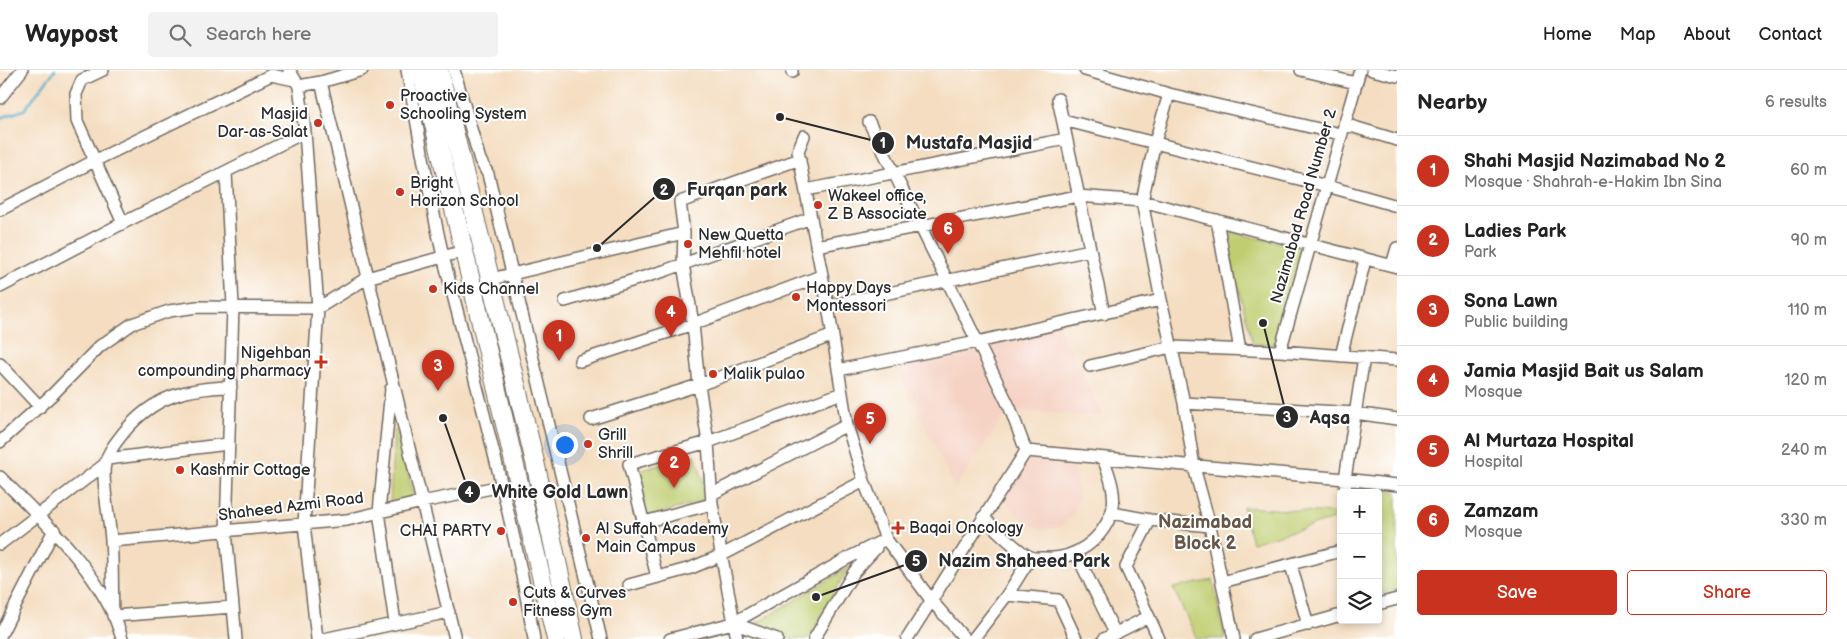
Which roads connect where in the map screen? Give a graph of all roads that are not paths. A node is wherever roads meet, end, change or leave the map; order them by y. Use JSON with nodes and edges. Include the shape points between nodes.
{"nodes":[{"id":1,"x":22,"y":70,"type":"edge"},
{"id":2,"x":104,"y":70,"type":"edge"},
{"id":3,"x":362,"y":70,"type":"edge"},
{"id":4,"x":407,"y":70,"type":"edge"},
{"id":5,"x":421,"y":70,"type":"edge"},
{"id":6,"x":439,"y":70,"type":"edge"},
{"id":7,"x":454,"y":70,"type":"edge"},
{"id":8,"x":1085,"y":70,"type":"edge"},
{"id":9,"x":1302,"y":70,"type":"edge"},
{"id":10,"x":1360,"y":70,"type":"edge"},
{"id":11,"x":1372,"y":70,"type":"edge"},
{"id":12,"x":1397,"y":76,"type":"edge"},
{"id":13,"x":294,"y":79,"type":"edge"},
{"id":14,"x":321,"y":82,"type":"junction"},
{"id":15,"x":1356,"y":83,"type":"junction"},
{"id":16,"x":1169,"y":94,"type":"junction"},
{"id":17,"x":0,"y":98,"type":"edge"},
{"id":18,"x":1058,"y":99,"type":"dead end"},
{"id":19,"x":1063,"y":120,"type":"junction"},
{"id":20,"x":869,"y":122,"type":"dead end"},
{"id":21,"x":1342,"y":129,"type":"junction"},
{"id":22,"x":305,"y":132,"type":"junction"},
{"id":23,"x":804,"y":136,"type":"dead end"},
{"id":24,"x":1066,"y":139,"type":"junction"},
{"id":25,"x":1397,"y":140,"type":"edge"},
{"id":26,"x":1155,"y":142,"type":"junction"},
{"id":27,"x":800,"y":159,"type":"junction"},
{"id":28,"x":94,"y":161,"type":"junction"},
{"id":29,"x":226,"y":173,"type":"junction"},
{"id":30,"x":893,"y":173,"type":"junction"},
{"id":31,"x":1327,"y":186,"type":"junction"},
{"id":32,"x":806,"y":190,"type":"junction"},
{"id":33,"x":1078,"y":196,"type":"junction"},
{"id":34,"x":1142,"y":201,"type":"junction"},
{"id":35,"x":1397,"y":206,"type":"edge"},
{"id":36,"x":0,"y":210,"type":"edge"},
{"id":37,"x":811,"y":218,"type":"junction"},
{"id":38,"x":1217,"y":220,"type":"junction"},
{"id":39,"x":123,"y":223,"type":"junction"},
{"id":40,"x":920,"y":226,"type":"junction"},
{"id":41,"x":684,"y":233,"type":"junction"},
{"id":42,"x":1312,"y":244,"type":"junction"},
{"id":43,"x":816,"y":246,"type":"junction"},
{"id":44,"x":1397,"y":248,"type":"edge"},
{"id":45,"x":1090,"y":250,"type":"junction"},
{"id":46,"x":464,"y":251,"type":"junction"},
{"id":47,"x":444,"y":257,"type":"junction"},
{"id":48,"x":1365,"y":260,"type":"junction"},
{"id":49,"x":683,"y":264,"type":"junction"},
{"id":50,"x":1394,"y":266,"type":"edge"},
{"id":51,"x":513,"y":275,"type":"junction"},
{"id":52,"x":821,"y":276,"type":"junction"},
{"id":53,"x":367,"y":278,"type":"junction"},
{"id":54,"x":491,"y":279,"type":"junction"},
{"id":55,"x":948,"y":280,"type":"junction"},
{"id":56,"x":0,"y":286,"type":"edge"},
{"id":57,"x":565,"y":300,"type":"dead end"},
{"id":58,"x":1161,"y":300,"type":"junction"},
{"id":59,"x":233,"y":306,"type":"junction"},
{"id":60,"x":828,"y":306,"type":"junction"},
{"id":61,"x":318,"y":308,"type":"junction"},
{"id":62,"x":1104,"y":314,"type":"junction"},
{"id":63,"x":693,"y":324,"type":"junction"},
{"id":64,"x":831,"y":336,"type":"junction"},
{"id":65,"x":978,"y":342,"type":"junction"},
{"id":66,"x":1171,"y":347,"type":"junction"},
{"id":67,"x":1240,"y":350,"type":"junction"},
{"id":68,"x":1280,"y":351,"type":"junction"},
{"id":69,"x":1341,"y":356,"type":"junction"},
{"id":70,"x":1364,"y":357,"type":"junction"},
{"id":71,"x":1397,"y":360,"type":"edge"},
{"id":72,"x":580,"y":361,"type":"dead end"},
{"id":73,"x":0,"y":364,"type":"edge"},
{"id":74,"x":1090,"y":366,"type":"dead end"},
{"id":75,"x":838,"y":370,"type":"junction"},
{"id":76,"x":392,"y":381,"type":"junction"},
{"id":77,"x":699,"y":385,"type":"junction"},
{"id":78,"x":231,"y":387,"type":"junction"},
{"id":79,"x":842,"y":393,"type":"junction"},
{"id":80,"x":1184,"y":403,"type":"junction"},
{"id":81,"x":40,"y":407,"type":"junction"},
{"id":82,"x":1355,"y":413,"type":"junction"},
{"id":83,"x":591,"y":419,"type":"dead end"},
{"id":84,"x":1397,"y":419,"type":"edge"},
{"id":85,"x":848,"y":425,"type":"junction"},
{"id":86,"x":0,"y":442,"type":"edge"},
{"id":87,"x":708,"y":442,"type":"junction"},
{"id":88,"x":228,"y":444,"type":"junction"},
{"id":89,"x":1026,"y":451,"type":"junction"},
{"id":90,"x":1103,"y":458,"type":"junction"},
{"id":91,"x":106,"y":462,"type":"junction"},
{"id":92,"x":1194,"y":467,"type":"junction"},
{"id":93,"x":0,"y":477,"type":"edge"},
{"id":94,"x":1345,"y":479,"type":"junction"},
{"id":95,"x":864,"y":481,"type":"junction"},
{"id":96,"x":1397,"y":485,"type":"edge"},
{"id":97,"x":502,"y":486,"type":"junction"},
{"id":98,"x":1346,"y":489,"type":"edge"},
{"id":99,"x":712,"y":499,"type":"junction"},
{"id":100,"x":422,"y":502,"type":"junction"},
{"id":101,"x":379,"y":512,"type":"junction"},
{"id":102,"x":1112,"y":513,"type":"junction"},
{"id":103,"x":38,"y":515,"type":"junction"},
{"id":104,"x":983,"y":517,"type":"junction"},
{"id":105,"x":1150,"y":520,"type":"junction"},
{"id":106,"x":644,"y":522,"type":"junction"},
{"id":107,"x":304,"y":524,"type":"junction"},
{"id":108,"x":528,"y":525,"type":"junction"},
{"id":109,"x":549,"y":525,"type":"junction"},
{"id":110,"x":1210,"y":526,"type":"junction"},
{"id":111,"x":54,"y":530,"type":"junction"},
{"id":112,"x":226,"y":532,"type":"junction"},
{"id":113,"x":886,"y":539,"type":"junction"},
{"id":114,"x":111,"y":541,"type":"junction"},
{"id":115,"x":0,"y":544,"type":"edge"},
{"id":116,"x":1337,"y":552,"type":"edge"},
{"id":117,"x":1076,"y":553,"type":"junction"},
{"id":118,"x":722,"y":555,"type":"junction"},
{"id":119,"x":1030,"y":558,"type":"junction"},
{"id":120,"x":1291,"y":565,"type":"junction"},
{"id":121,"x":657,"y":576,"type":"junction"},
{"id":122,"x":1222,"y":582,"type":"junction"},
{"id":123,"x":629,"y":585,"type":"dead end"},
{"id":124,"x":1007,"y":595,"type":"junction"},
{"id":125,"x":1397,"y":599,"type":"edge"},
{"id":126,"x":931,"y":600,"type":"junction"},
{"id":127,"x":1382,"y":603,"type":"edge"},
{"id":128,"x":233,"y":607,"type":"junction"},
{"id":129,"x":449,"y":612,"type":"junction"},
{"id":130,"x":113,"y":616,"type":"junction"},
{"id":131,"x":1337,"y":616,"type":"edge"},
{"id":132,"x":1148,"y":617,"type":"junction"},
{"id":133,"x":395,"y":623,"type":"junction"},
{"id":134,"x":733,"y":623,"type":"junction"},
{"id":135,"x":1308,"y":625,"type":"junction"},
{"id":136,"x":0,"y":636,"type":"edge"},
{"id":137,"x":1109,"y":636,"type":"edge"},
{"id":138,"x":673,"y":638,"type":"edge"},
{"id":139,"x":122,"y":639,"type":"edge"},
{"id":140,"x":236,"y":639,"type":"edge"},
{"id":141,"x":317,"y":639,"type":"edge"},
{"id":142,"x":324,"y":639,"type":"edge"},
{"id":143,"x":455,"y":639,"type":"edge"},
{"id":144,"x":534,"y":639,"type":"edge"},
{"id":145,"x":545,"y":639,"type":"edge"},
{"id":146,"x":556,"y":639,"type":"edge"},
{"id":147,"x":574,"y":639,"type":"edge"},
{"id":148,"x":584,"y":639,"type":"edge"},
{"id":149,"x":601,"y":639,"type":"edge"},
{"id":150,"x":736,"y":639,"type":"edge"},
{"id":151,"x":777,"y":639,"type":"edge"},
{"id":152,"x":814,"y":639,"type":"edge"},
{"id":153,"x":907,"y":639,"type":"edge"},
{"id":154,"x":965,"y":639,"type":"edge"},
{"id":155,"x":973,"y":639,"type":"edge"},
{"id":156,"x":1076,"y":639,"type":"edge"},
{"id":157,"x":1159,"y":639,"type":"edge"},
{"id":158,"x":1234,"y":639,"type":"edge"},
{"id":159,"x":1255,"y":639,"type":"edge"}],
"edges":[{"from":1,"to":17,"type":"street"},
{"from":2,"to":28,"type":"street","via":[[82,80],[76,94],[77,122]]},
{"from":3,"to":14,"type":"street"},
{"from":4,"to":47,"type":"street"},
{"from":5,"to":46,"type":"highway"},
{"from":6,"to":54,"type":"highway"},
{"from":7,"to":51,"type":"street","via":[[480,160],[488,174]]},
{"from":8,"to":16,"type":"street"},
{"from":9,"to":15,"type":"street"},
{"from":10,"to":15,"type":"street","name":"Nazimabad Road Number 2"},
{"from":11,"to":12,"type":"street"},
{"from":13,"to":14,"type":"street"},
{"from":13,"to":22,"type":"street"},
{"from":13,"to":28,"type":"street","via":[[271,75]]},
{"from":14,"to":53,"type":"street"},
{"from":15,"to":21,"type":"street","name":"Nazimabad Road Number 2"},
{"from":16,"to":21,"type":"street"},
{"from":16,"to":26,"type":"street"},
{"from":18,"to":19,"type":"street"},
{"from":19,"to":24,"type":"street"},
{"from":19,"to":26,"type":"street"},
{"from":20,"to":30,"type":"street"},
{"from":21,"to":25,"type":"street"},
{"from":21,"to":31,"type":"street","name":"Nazimabad Road Number 2"},
{"from":22,"to":29,"type":"street"},
{"from":22,"to":61,"type":"street"},
{"from":23,"to":27,"type":"street","via":[[798,151]]},
{"from":24,"to":30,"type":"street"},
{"from":24,"to":33,"type":"street"},
{"from":26,"to":31,"type":"street"},
{"from":26,"to":34,"type":"street"},
{"from":27,"to":32,"type":"street"},
{"from":27,"to":41,"type":"street","via":[[680,202]]},
{"from":28,"to":36,"type":"street"},
{"from":28,"to":39,"type":"street"},
{"from":29,"to":39,"type":"street"},
{"from":29,"to":59,"type":"street"},
{"from":30,"to":32,"type":"street"},
{"from":30,"to":40,"type":"street"},
{"from":31,"to":35,"type":"street"},
{"from":31,"to":42,"type":"street","name":"Nazimabad Road Number 2"},
{"from":32,"to":37,"type":"street"},
{"from":33,"to":34,"type":"street"},
{"from":33,"to":40,"type":"street"},
{"from":33,"to":45,"type":"street"},
{"from":34,"to":38,"type":"street"},
{"from":34,"to":58,"type":"street"},
{"from":37,"to":43,"type":"street"},
{"from":37,"to":49,"type":"street"},
{"from":38,"to":42,"type":"street"},
{"from":38,"to":67,"type":"street"},
{"from":39,"to":56,"type":"street"},
{"from":40,"to":43,"type":"street"},
{"from":40,"to":55,"type":"street"},
{"from":41,"to":49,"type":"street"},
{"from":41,"to":51,"type":"street"},
{"from":42,"to":48,"type":"street"},
{"from":42,"to":68,"type":"street","name":"Nazimabad Road Number 2"},
{"from":43,"to":52,"type":"street"},
{"from":44,"to":50,"type":"street"},
{"from":45,"to":55,"type":"street"},
{"from":45,"to":62,"type":"street"},
{"from":46,"to":47,"type":"street"},
{"from":46,"to":108,"type":"highway"},
{"from":47,"to":53,"type":"street"},
{"from":47,"to":97,"type":"street"},
{"from":48,"to":50,"type":"street"},
{"from":48,"to":69,"type":"street"},
{"from":49,"to":57,"type":"street"},
{"from":49,"to":63,"type":"street"},
{"from":51,"to":54,"type":"street"},
{"from":51,"to":149,"type":"street"},
{"from":52,"to":60,"type":"street"},
{"from":52,"to":63,"type":"street"},
{"from":53,"to":61,"type":"street"},
{"from":53,"to":76,"type":"street"},
{"from":54,"to":109,"type":"highway"},
{"from":55,"to":60,"type":"street"},
{"from":55,"to":65,"type":"street"},
{"from":58,"to":62,"type":"street"},
{"from":58,"to":66,"type":"street"},
{"from":59,"to":61,"type":"street"},
{"from":59,"to":78,"type":"street"},
{"from":59,"to":81,"type":"street","via":[[169,311],[132,324],[100,346]]},
{"from":60,"to":64,"type":"street"},
{"from":61,"to":107,"type":"street"},
{"from":62,"to":65,"type":"street"},
{"from":63,"to":72,"type":"street"},
{"from":63,"to":77,"type":"street"},
{"from":64,"to":75,"type":"street"},
{"from":64,"to":77,"type":"street"},
{"from":65,"to":75,"type":"street"},
{"from":65,"to":89,"type":"street","via":[[1010,408]]},
{"from":66,"to":67,"type":"street"},
{"from":66,"to":74,"type":"street"},
{"from":66,"to":80,"type":"street"},
{"from":67,"to":68,"type":"street"},
{"from":68,"to":69,"type":"street"},
{"from":69,"to":70,"type":"street"},
{"from":70,"to":71,"type":"street"},
{"from":70,"to":82,"type":"street"},
{"from":73,"to":81,"type":"street"},
{"from":75,"to":79,"type":"street"},
{"from":76,"to":100,"type":"street"},
{"from":76,"to":101,"type":"street"},
{"from":77,"to":83,"type":"street"},
{"from":77,"to":87,"type":"street"},
{"from":78,"to":88,"type":"street"},
{"from":78,"to":91,"type":"street","via":[[205,387],[160,400],[136,419],[113,445]]},
{"from":79,"to":85,"type":"street"},
{"from":79,"to":87,"type":"street"},
{"from":80,"to":82,"type":"street"},
{"from":80,"to":92,"type":"street"},
{"from":81,"to":86,"type":"street"},
{"from":82,"to":84,"type":"street"},
{"from":82,"to":94,"type":"street"},
{"from":85,"to":95,"type":"street"},
{"from":85,"to":99,"type":"street"},
{"from":87,"to":99,"type":"street"},
{"from":87,"to":106,"type":"street","via":[[629,464]]},
{"from":88,"to":91,"type":"street"},
{"from":88,"to":112,"type":"street"},
{"from":89,"to":90,"type":"street"},
{"from":89,"to":104,"type":"street"},
{"from":90,"to":92,"type":"street"},
{"from":90,"to":102,"type":"street","via":[[1113,484]]},
{"from":91,"to":103,"type":"street"},
{"from":91,"to":114,"type":"street"},
{"from":92,"to":94,"type":"street"},
{"from":92,"to":110,"type":"street"},
{"from":93,"to":103,"type":"street"},
{"from":94,"to":96,"type":"street"},
{"from":94,"to":98,"type":"street"},
{"from":95,"to":113,"type":"street"},
{"from":95,"to":118,"type":"street"},
{"from":97,"to":100,"type":"street","name":"Shaheed Azmi Road"},
{"from":97,"to":144,"type":"street"},
{"from":99,"to":106,"type":"street"},
{"from":99,"to":118,"type":"street"},
{"from":100,"to":101,"type":"street","name":"Shaheed Azmi Road"},
{"from":100,"to":129,"type":"street"},
{"from":101,"to":107,"type":"street","name":"Shaheed Azmi Road","via":[[347,520]]},
{"from":101,"to":133,"type":"street"},
{"from":102,"to":105,"type":"street"},
{"from":102,"to":117,"type":"street","via":[[1098,538]]},
{"from":103,"to":111,"type":"street"},
{"from":103,"to":115,"type":"street"},
{"from":104,"to":119,"type":"street"},
{"from":104,"to":126,"type":"street"},
{"from":105,"to":110,"type":"street"},
{"from":105,"to":132,"type":"street","via":[[1126,567]]},
{"from":106,"to":121,"type":"street"},
{"from":107,"to":112,"type":"street","name":"Shaheed Azmi Road"},
{"from":107,"to":141,"type":"street"},
{"from":108,"to":145,"type":"highway"},
{"from":108,"to":146,"type":"highway"},
{"from":109,"to":147,"type":"highway"},
{"from":109,"to":148,"type":"highway"},
{"from":110,"to":122,"type":"street"},
{"from":111,"to":130,"type":"street","via":[[100,591]]},
{"from":111,"to":136,"type":"street"},
{"from":112,"to":114,"type":"street","name":"Shaheed Azmi Road"},
{"from":112,"to":128,"type":"street"},
{"from":113,"to":126,"type":"street"},
{"from":113,"to":134,"type":"street"},
{"from":113,"to":152,"type":"street","via":[[854,572]]},
{"from":114,"to":130,"type":"street"},
{"from":116,"to":120,"type":"street"},
{"from":117,"to":119,"type":"street","via":[[1054,559]]},
{"from":117,"to":137,"type":"street"},
{"from":118,"to":121,"type":"street","via":[[691,568]]},
{"from":118,"to":134,"type":"street"},
{"from":119,"to":124,"type":"street"},
{"from":120,"to":122,"type":"street"},
{"from":120,"to":135,"type":"street"},
{"from":121,"to":123,"type":"street"},
{"from":122,"to":158,"type":"street"},
{"from":124,"to":155,"type":"street"},
{"from":124,"to":156,"type":"street","via":[[1058,600]]},
{"from":125,"to":127,"type":"street"},
{"from":126,"to":153,"type":"street"},
{"from":126,"to":154,"type":"street"},
{"from":128,"to":130,"type":"street"},
{"from":128,"to":140,"type":"street"},
{"from":129,"to":133,"type":"street"},
{"from":129,"to":143,"type":"street"},
{"from":130,"to":139,"type":"street"},
{"from":131,"to":135,"type":"street"},
{"from":132,"to":137,"type":"street"},
{"from":132,"to":157,"type":"street"},
{"from":133,"to":142,"type":"street"},
{"from":134,"to":138,"type":"street"},
{"from":134,"to":150,"type":"street"},
{"from":134,"to":151,"type":"street"},
{"from":135,"to":159,"type":"street"}]}
